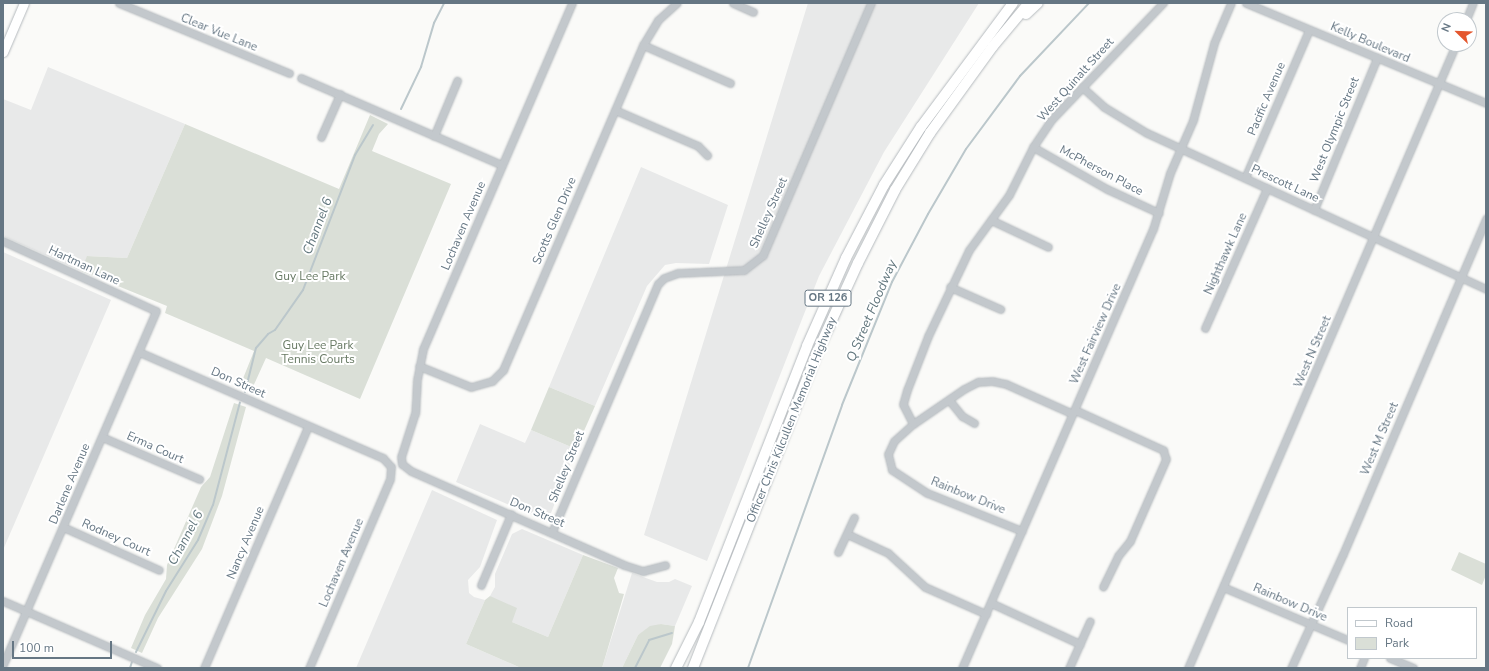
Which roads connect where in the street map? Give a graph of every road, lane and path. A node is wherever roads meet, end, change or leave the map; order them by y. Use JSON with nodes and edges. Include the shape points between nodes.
{"nodes":[{"id":1,"x":24,"y":3,"type":"edge"},
{"id":2,"x":119,"y":3,"type":"edge"},
{"id":3,"x":572,"y":3,"type":"edge"},
{"id":4,"x":677,"y":3,"type":"edge"},
{"id":5,"x":733,"y":3,"type":"edge"},
{"id":6,"x":871,"y":3,"type":"edge"},
{"id":7,"x":1029,"y":3,"type":"edge"},
{"id":8,"x":1038,"y":3,"type":"edge"},
{"id":9,"x":1163,"y":3,"type":"edge"},
{"id":10,"x":1231,"y":3,"type":"edge"},
{"id":11,"x":1246,"y":3,"type":"edge"},
{"id":12,"x":1011,"y":5,"type":"edge"},
{"id":13,"x":754,"y":12,"type":"dead end"},
{"id":14,"x":1309,"y":30,"type":"junction"},
{"id":15,"x":643,"y":45,"type":"junction"},
{"id":16,"x":993,"y":46,"type":"junction"},
{"id":17,"x":3,"y":52,"type":"edge"},
{"id":18,"x":1453,"y":52,"type":"edge"},
{"id":19,"x":1377,"y":58,"type":"junction"},
{"id":20,"x":289,"y":73,"type":"dead end"},
{"id":21,"x":301,"y":78,"type":"dead end"},
{"id":22,"x":457,"y":81,"type":"dead end"},
{"id":23,"x":730,"y":83,"type":"dead end"},
{"id":24,"x":1439,"y":84,"type":"junction"},
{"id":25,"x":1082,"y":86,"type":"junction"},
{"id":26,"x":340,"y":94,"type":"junction"},
{"id":27,"x":1486,"y":104,"type":"edge"},
{"id":28,"x":615,"y":110,"type":"junction"},
{"id":29,"x":434,"y":136,"type":"junction"},
{"id":30,"x":321,"y":137,"type":"dead end"},
{"id":31,"x":1033,"y":147,"type":"junction"},
{"id":32,"x":1181,"y":148,"type":"junction"},
{"id":33,"x":707,"y":155,"type":"dead end"},
{"id":34,"x":502,"y":164,"type":"junction"},
{"id":35,"x":1245,"y":178,"type":"junction"},
{"id":36,"x":1267,"y":188,"type":"junction"},
{"id":37,"x":1314,"y":210,"type":"junction"},
{"id":38,"x":1159,"y":213,"type":"junction"},
{"id":39,"x":1486,"y":218,"type":"edge"},
{"id":40,"x":991,"y":220,"type":"junction"},
{"id":41,"x":1374,"y":237,"type":"junction"},
{"id":42,"x":3,"y":241,"type":"edge"},
{"id":43,"x":1048,"y":246,"type":"dead end"},
{"id":44,"x":1461,"y":278,"type":"junction"},
{"id":45,"x":950,"y":287,"type":"junction"},
{"id":46,"x":1486,"y":289,"type":"edge"},
{"id":47,"x":1000,"y":309,"type":"dead end"},
{"id":48,"x":156,"y":311,"type":"joint"},
{"id":49,"x":1205,"y":328,"type":"dead end"},
{"id":50,"x":139,"y":352,"type":"junction"},
{"id":51,"x":419,"y":366,"type":"junction"},
{"id":52,"x":949,"y":400,"type":"junction"},
{"id":53,"x":1074,"y":412,"type":"junction"},
{"id":54,"x":974,"y":423,"type":"dead end"},
{"id":55,"x":913,"y":424,"type":"junction"},
{"id":56,"x":308,"y":426,"type":"junction"},
{"id":57,"x":102,"y":437,"type":"junction"},
{"id":58,"x":402,"y":464,"type":"joint"},
{"id":59,"x":391,"y":466,"type":"joint"},
{"id":60,"x":199,"y":479,"type":"dead end"},
{"id":61,"x":511,"y":514,"type":"junction"},
{"id":62,"x":854,"y":517,"type":"dead end"},
{"id":63,"x":63,"y":527,"type":"junction"},
{"id":64,"x":1022,"y":531,"type":"junction"},
{"id":65,"x":552,"y":532,"type":"junction"},
{"id":66,"x":846,"y":534,"type":"junction"},
{"id":67,"x":838,"y":552,"type":"dead end"},
{"id":68,"x":665,"y":565,"type":"dead end"},
{"id":69,"x":159,"y":570,"type":"dead end"},
{"id":70,"x":481,"y":585,"type":"dead end"},
{"id":71,"x":1103,"y":587,"type":"dead end"},
{"id":72,"x":1223,"y":587,"type":"junction"},
{"id":73,"x":3,"y":601,"type":"edge"},
{"id":74,"x":991,"y":603,"type":"junction"},
{"id":75,"x":26,"y":611,"type":"junction"},
{"id":76,"x":986,"y":614,"type":"junction"},
{"id":77,"x":1090,"y":621,"type":"dead end"},
{"id":78,"x":1312,"y":624,"type":"junction"},
{"id":79,"x":1347,"y":640,"type":"edge"},
{"id":80,"x":1080,"y":644,"type":"junction"},
{"id":81,"x":1392,"y":659,"type":"edge"},
{"id":82,"x":3,"y":665,"type":"edge"},
{"id":83,"x":157,"y":668,"type":"edge"},
{"id":84,"x":204,"y":668,"type":"edge"},
{"id":85,"x":308,"y":668,"type":"edge"},
{"id":86,"x":676,"y":668,"type":"edge"},
{"id":87,"x":693,"y":668,"type":"edge"},
{"id":88,"x":962,"y":668,"type":"edge"},
{"id":89,"x":1069,"y":668,"type":"edge"},
{"id":90,"x":1188,"y":668,"type":"edge"},
{"id":91,"x":1291,"y":668,"type":"edge"},
{"id":92,"x":1413,"y":668,"type":"edge"}],
"edges":[{"from":1,"to":17,"type":"main road"},
{"from":2,"to":20,"type":"street","name":"Clear Vue Lane"},
{"from":3,"to":34,"type":"street","name":"Lochaven Avenue"},
{"from":4,"to":15,"type":"street","name":"Scotts Glen Drive","via":[[658,20]]},
{"from":5,"to":13,"type":"street"},
{"from":6,"to":65,"type":"street","name":"Shelley Street","via":[[764,255],[744,270],[678,273],[664,278],[658,284]]},
{"from":7,"to":16,"type":"highway","name":"Officer Chris Kilcullen Memorial Highway","number":"OR 126"},
{"from":8,"to":16,"type":"highway"},
{"from":9,"to":25,"type":"street","name":"West Quinalt Street"},
{"from":10,"to":32,"type":"street","name":"West Fairview Drive","via":[[1214,43],[1194,120]]},
{"from":11,"to":14,"type":"street","name":"Kelly Boulevard"},
{"from":12,"to":86,"type":"highway","name":"Officer Chris Kilcullen Memorial Highway","number":"OR 126","via":[[921,127],[884,186],[846,258],[807,346],[699,622]]},
{"from":14,"to":19,"type":"street","name":"Kelly Boulevard"},
{"from":14,"to":35,"type":"street","name":"Pacific Avenue"},
{"from":15,"to":23,"type":"street"},
{"from":15,"to":28,"type":"street","name":"Scotts Glen Drive"},
{"from":16,"to":87,"type":"highway","name":"Officer Chris Kilcullen Memorial Highway","number":"OR 126","via":[[930,133],[896,190],[858,263],[816,355]]},
{"from":18,"to":24,"type":"street","name":"West N Street"},
{"from":19,"to":24,"type":"street","name":"Kelly Boulevard"},
{"from":19,"to":37,"type":"street","name":"West Olympic Street"},
{"from":21,"to":26,"type":"street"},
{"from":22,"to":29,"type":"street"},
{"from":24,"to":27,"type":"street","name":"Kelly Boulevard"},
{"from":24,"to":41,"type":"street","name":"West N Street"},
{"from":25,"to":31,"type":"street","name":"West Quinalt Street","via":[[1052,119]]},
{"from":25,"to":32,"type":"street","name":"Prescott Lane","via":[[1120,118]]},
{"from":26,"to":29,"type":"street"},
{"from":26,"to":30,"type":"street"},
{"from":28,"to":33,"type":"street","via":[[698,146]]},
{"from":28,"to":51,"type":"street","name":"Scotts Glen Drive","via":[[503,370],[492,381],[471,387]]},
{"from":29,"to":34,"type":"street"},
{"from":31,"to":38,"type":"street","name":"McPherson Place","via":[[1107,189]]},
{"from":31,"to":40,"type":"street","name":"West Quinalt Street","via":[[1009,195]]},
{"from":32,"to":35,"type":"street","name":"Prescott Lane"},
{"from":32,"to":38,"type":"street","name":"West Fairview Drive","via":[[1170,173]]},
{"from":34,"to":51,"type":"street","name":"Lochaven Avenue","via":[[423,349]]},
{"from":35,"to":36,"type":"street","name":"Prescott Lane"},
{"from":36,"to":37,"type":"street","name":"Prescott Lane"},
{"from":36,"to":49,"type":"street","name":"Nighthawk Lane"},
{"from":37,"to":41,"type":"street","name":"Prescott Lane"},
{"from":38,"to":53,"type":"street","name":"West Fairview Drive"},
{"from":39,"to":44,"type":"street","name":"West M Street"},
{"from":40,"to":43,"type":"street"},
{"from":40,"to":45,"type":"street","name":"West Quinalt Street","via":[[969,250]]},
{"from":41,"to":44,"type":"street","name":"Prescott Lane"},
{"from":41,"to":72,"type":"street","name":"West N Street"},
{"from":42,"to":48,"type":"street","name":"Hartman Lane"},
{"from":44,"to":46,"type":"street","name":"Prescott Lane"},
{"from":44,"to":78,"type":"street","name":"West M Street"},
{"from":45,"to":47,"type":"street"},
{"from":45,"to":55,"type":"street","name":"West Quinalt Street","via":[[903,404]]},
{"from":48,"to":50,"type":"street","name":"Darlene Avenue"},
{"from":50,"to":56,"type":"street","name":"Don Street"},
{"from":50,"to":57,"type":"street","name":"Darlene Avenue"},
{"from":51,"to":58,"type":"street","name":"Lochaven Avenue","via":[[415,413],[402,450]]},
{"from":52,"to":53,"type":"street","via":[[978,382],[992,381],[1006,384]]},
{"from":52,"to":54,"type":"street","via":[[962,416]]},
{"from":52,"to":55,"type":"street"},
{"from":53,"to":64,"type":"street","name":"West Fairview Drive"},
{"from":53,"to":71,"type":"street","via":[[1163,450],[1166,459],[1130,541],[1118,556]]},
{"from":55,"to":64,"type":"street","name":"Rainbow Drive","via":[[894,442],[888,454],[889,464],[898,476],[927,493]]},
{"from":56,"to":59,"type":"street","name":"Don Street","via":[[383,458]]},
{"from":56,"to":84,"type":"street","name":"Nancy Avenue"},
{"from":57,"to":60,"type":"street","name":"Erma Court"},
{"from":57,"to":63,"type":"street","name":"Darlene Avenue"},
{"from":58,"to":61,"type":"street","name":"Don Street","via":[[411,471]]},
{"from":59,"to":85,"type":"street","name":"Lochaven Avenue","via":[[390,479]]},
{"from":61,"to":65,"type":"street","name":"Don Street"},
{"from":61,"to":70,"type":"street"},
{"from":62,"to":66,"type":"street"},
{"from":63,"to":69,"type":"street","name":"Rodney Court"},
{"from":63,"to":75,"type":"street","name":"Darlene Avenue"},
{"from":64,"to":74,"type":"street","name":"West Fairview Drive"},
{"from":65,"to":68,"type":"street","name":"Don Street","via":[[638,570]]},
{"from":66,"to":67,"type":"street"},
{"from":66,"to":76,"type":"street","via":[[888,553],[925,587]]},
{"from":72,"to":78,"type":"street","name":"Rainbow Drive"},
{"from":72,"to":90,"type":"street","name":"West N Street"},
{"from":73,"to":75,"type":"street"},
{"from":74,"to":76,"type":"street","name":"West Fairview Drive"},
{"from":74,"to":80,"type":"street"},
{"from":75,"to":82,"type":"street","name":"Darlene Avenue"},
{"from":75,"to":83,"type":"street"},
{"from":76,"to":88,"type":"street","name":"West Fairview Drive"},
{"from":77,"to":80,"type":"street"},
{"from":78,"to":79,"type":"street","name":"Rainbow Drive"},
{"from":78,"to":91,"type":"street","name":"West M Street"},
{"from":80,"to":89,"type":"street"},
{"from":81,"to":92,"type":"street"}]}
